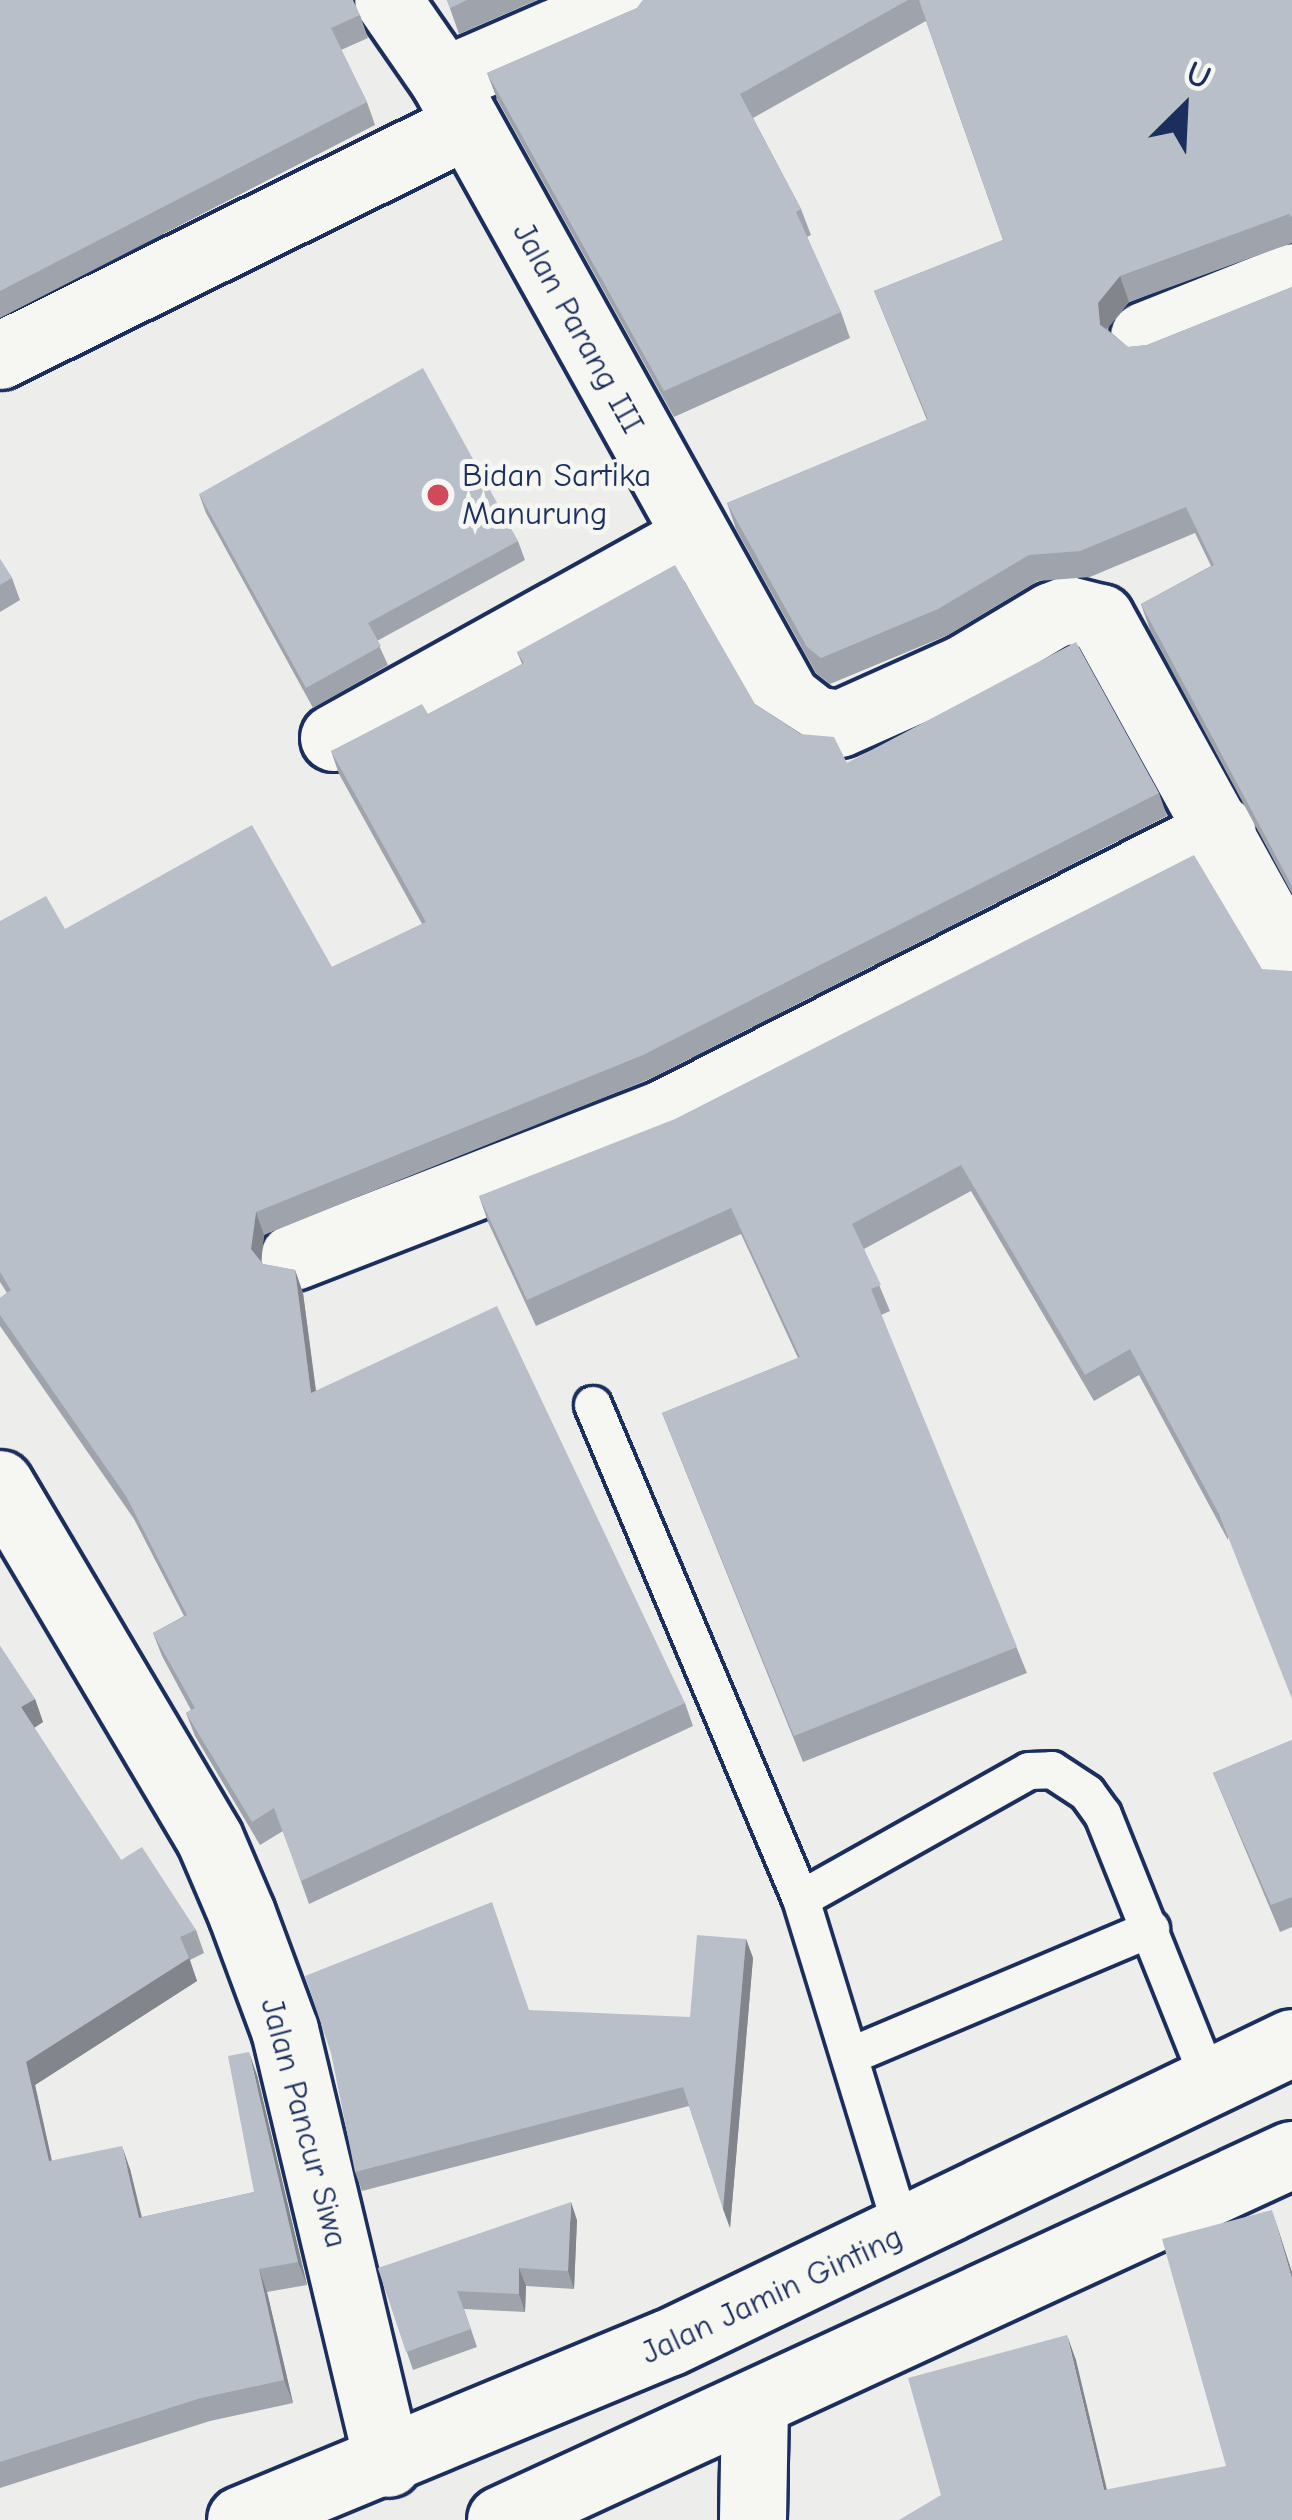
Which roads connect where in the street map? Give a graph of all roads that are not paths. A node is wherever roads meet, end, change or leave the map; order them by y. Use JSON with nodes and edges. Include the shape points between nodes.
{"nodes":[{"id":1,"x":388,"y":0,"type":"edge"},
{"id":2,"x":631,"y":0,"type":"edge"},
{"id":3,"x":456,"y":103,"type":"junction"},
{"id":4,"x":1292,"y":278,"type":"edge"},
{"id":5,"x":1144,"y":336,"type":"dead end"},
{"id":6,"x":0,"y":356,"type":"edge"},
{"id":7,"x":693,"y":539,"type":"junction"},
{"id":8,"x":334,"y":738,"type":"dead end"},
{"id":9,"x":1222,"y":830,"type":"junction"},
{"id":10,"x":1292,"y":964,"type":"edge"},
{"id":11,"x":294,"y":1257,"type":"dead end"},
{"id":12,"x":593,"y":1405,"type":"dead end"},
{"id":13,"x":0,"y":1484,"type":"edge"},
{"id":14,"x":801,"y":1899,"type":"junction"},
{"id":15,"x":1150,"y":1930,"type":"junction"},
{"id":16,"x":1292,"y":2043,"type":"edge"},
{"id":17,"x":850,"y":2056,"type":"junction"},
{"id":18,"x":1210,"y":2082,"type":"junction"},
{"id":19,"x":1292,"y":2155,"type":"edge"},
{"id":20,"x":904,"y":2235,"type":"junction"},
{"id":21,"x":755,"y":2407,"type":"junction"},
{"id":22,"x":388,"y":2464,"type":"junction"},
{"id":23,"x":241,"y":2520,"type":"edge"},
{"id":24,"x":501,"y":2520,"type":"edge"},
{"id":25,"x":753,"y":2520,"type":"edge"}],
"edges":[{"from":1,"to":3,"type":"main road","name":"Jalan Parang III"},
{"from":2,"to":3,"type":"main road"},
{"from":3,"to":6,"type":"main road"},
{"from":3,"to":7,"type":"main road","name":"Jalan Parang III"},
{"from":4,"to":5,"type":"main road"},
{"from":7,"to":8,"type":"main road"},
{"from":7,"to":9,"type":"main road","name":"Jalan Parang III","via":[[787,698],[815,720],[840,724],[869,713],[1068,610],[1101,618]]},
{"from":9,"to":10,"type":"main road","name":"Jalan Parang III"},
{"from":9,"to":11,"type":"main road","via":[[667,1112]]},
{"from":12,"to":14,"type":"lane"},
{"from":13,"to":22,"type":"main road","name":"Jalan Pancur Siwa","via":[[211,1839],[242,1914],[285,2030]]},
{"from":14,"to":15,"type":"lane","via":[[1029,1772],[1052,1770],[1103,1815]]},
{"from":14,"to":17,"type":"lane"},
{"from":15,"to":17,"type":"lane"},
{"from":15,"to":18,"type":"lane"},
{"from":16,"to":18,"type":"main road","name":"Jalan Jamin Ginting"},
{"from":17,"to":20,"type":"lane"},
{"from":18,"to":20,"type":"main road","name":"Jalan Jamin Ginting"},
{"from":19,"to":21,"type":"main road"},
{"from":20,"to":22,"type":"main road","name":"Jalan Jamin Ginting"},
{"from":21,"to":24,"type":"main road"},
{"from":21,"to":25,"type":"main road"},
{"from":22,"to":23,"type":"main road","name":"Jalan Jamin Ginting"}]}
